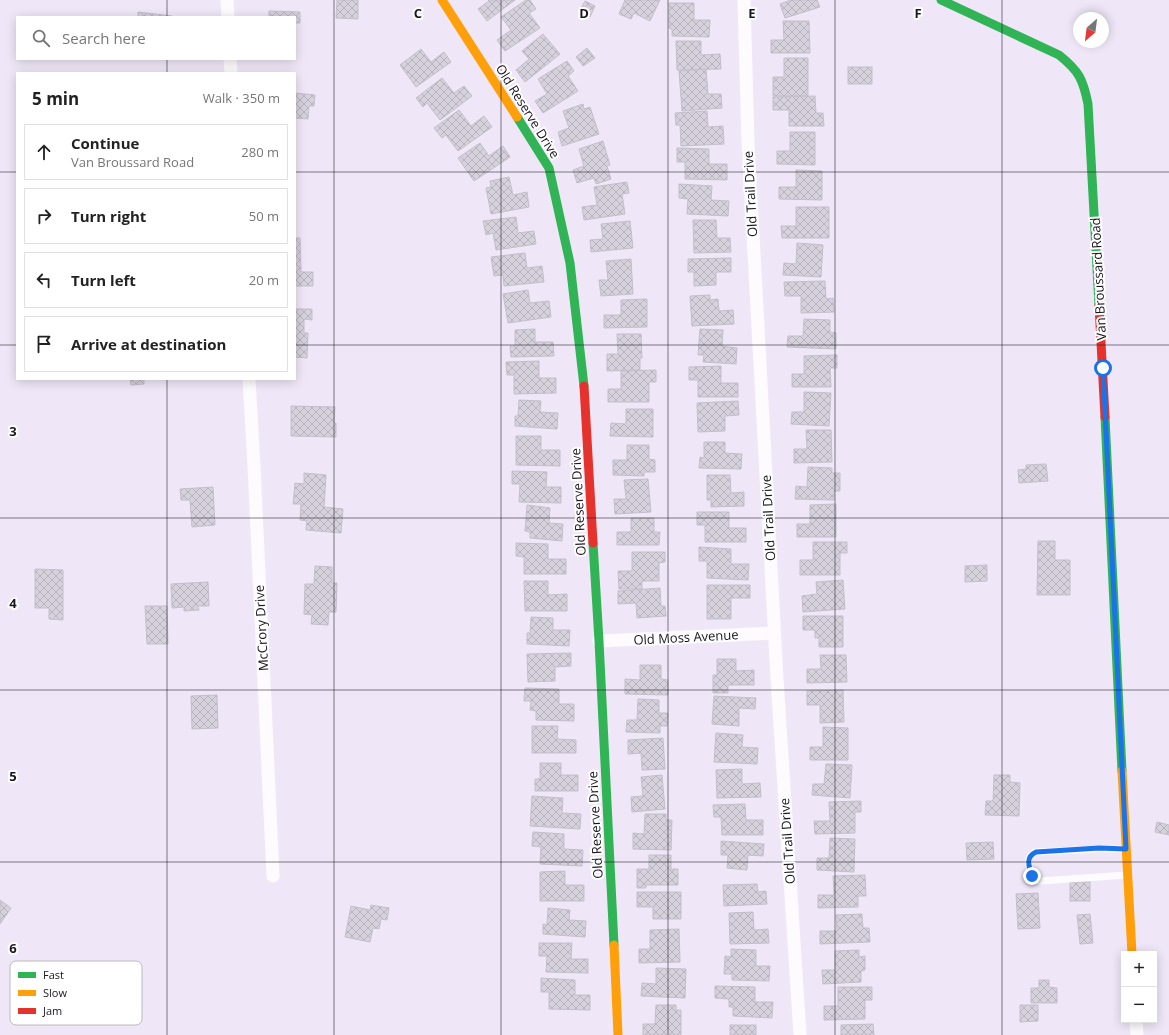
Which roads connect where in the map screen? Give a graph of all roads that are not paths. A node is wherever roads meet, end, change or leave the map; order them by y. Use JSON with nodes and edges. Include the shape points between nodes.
{"nodes":[{"id":1,"x":226,"y":0,"type":"edge"},
{"id":2,"x":442,"y":0,"type":"edge"},
{"id":3,"x":744,"y":0,"type":"edge"},
{"id":4,"x":941,"y":0,"type":"edge"},
{"id":5,"x":228,"y":16,"type":"edge"},
{"id":6,"x":230,"y":60,"type":"edge"},
{"id":7,"x":231,"y":72,"type":"edge"},
{"id":8,"x":249,"y":380,"type":"edge"},
{"id":9,"x":774,"y":632,"type":"junction"},
{"id":10,"x":599,"y":641,"type":"junction"},
{"id":11,"x":1126,"y":849,"type":"junction"},
{"id":12,"x":1128,"y":875,"type":"junction"},
{"id":13,"x":273,"y":876,"type":"dead end"},
{"id":14,"x":1132,"y":951,"type":"edge"},
{"id":15,"x":1136,"y":1023,"type":"edge"},
{"id":16,"x":618,"y":1035,"type":"edge"},
{"id":17,"x":800,"y":1035,"type":"edge"},
{"id":18,"x":1137,"y":1035,"type":"edge"}],
"edges":[{"from":1,"to":5,"type":"street"},
{"from":2,"to":10,"type":"street","name":"Old Reserve Drive","via":[[549,168],[570,263],[583,374]]},
{"from":3,"to":9,"type":"street","name":"Old Trail Drive","via":[[748,142]]},
{"from":4,"to":11,"type":"street","name":"Van Broussard Road","via":[[1059,55],[1081,76],[1084,85],[1088,104],[1103,368]]},
{"from":6,"to":7,"type":"street"},
{"from":8,"to":13,"type":"street","name":"McCrory Drive"},
{"from":9,"to":10,"type":"street","name":"Old Moss Avenue"},
{"from":9,"to":17,"type":"street","name":"Old Trail Drive"},
{"from":10,"to":16,"type":"street","name":"Old Reserve Drive"},
{"from":11,"to":12,"type":"street","name":"Van Broussard Road"},
{"from":11,"to":12,"type":"lane","via":[[1036,852],[1029,858],[1028,863],[1032,876],[1040,881]]},
{"from":12,"to":14,"type":"street","name":"Van Broussard Road"},
{"from":15,"to":18,"type":"street"}]}
